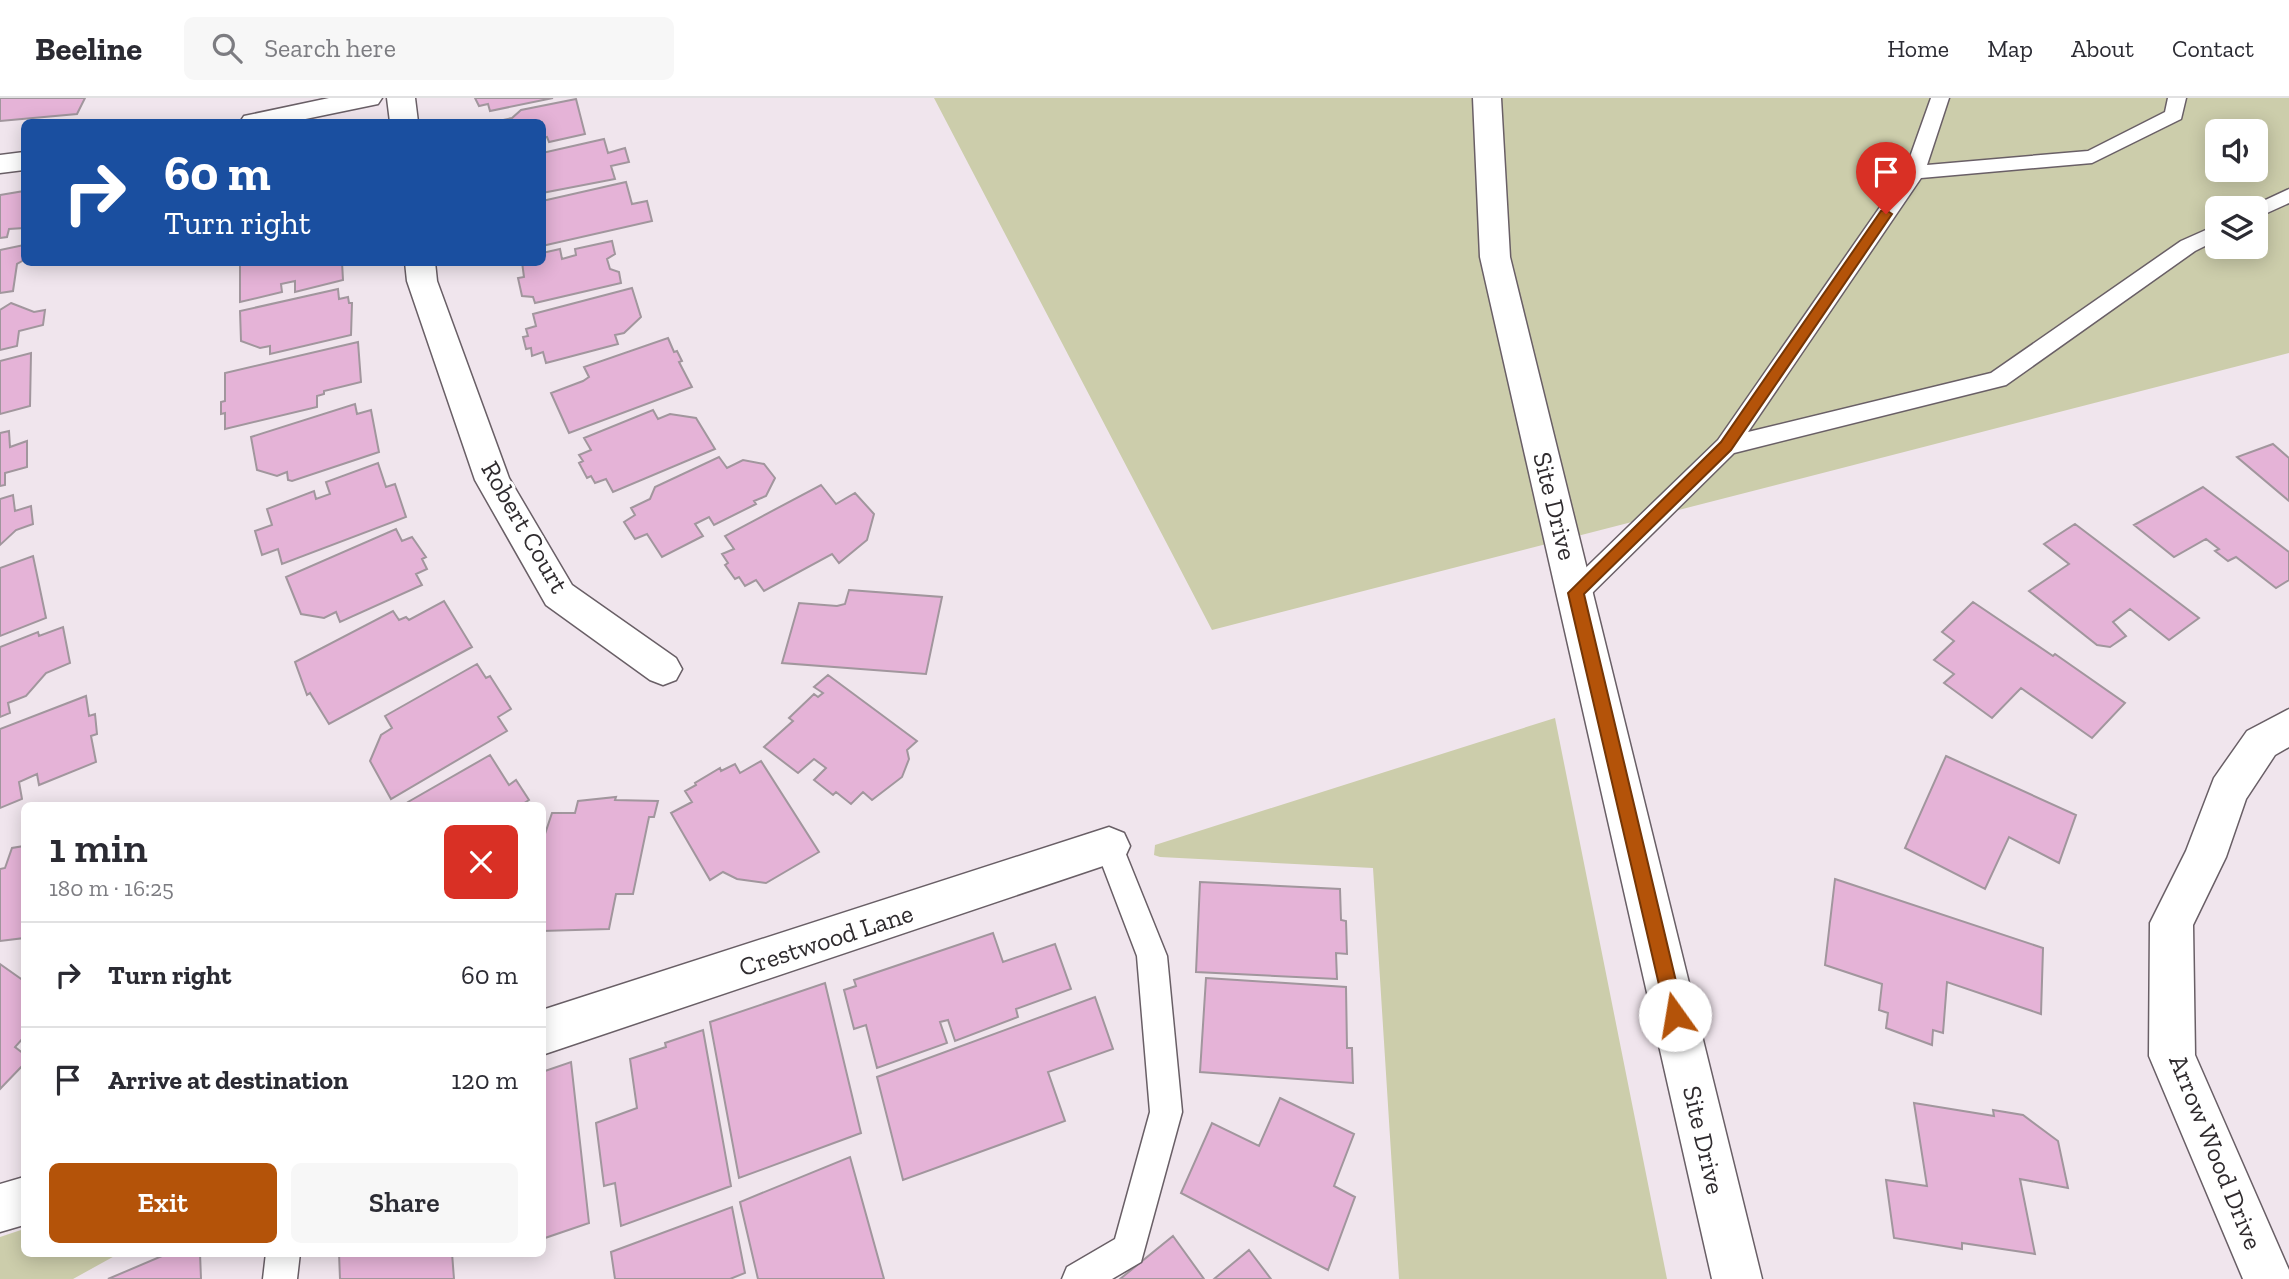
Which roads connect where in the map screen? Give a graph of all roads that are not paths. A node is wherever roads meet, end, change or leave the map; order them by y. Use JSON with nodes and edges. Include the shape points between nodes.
{"nodes":[{"id":1,"x":368,"y":98,"type":"edge"},
{"id":2,"x":401,"y":98,"type":"edge"},
{"id":3,"x":1487,"y":98,"type":"edge"},
{"id":4,"x":1940,"y":98,"type":"edge"},
{"id":5,"x":2177,"y":98,"type":"edge"},
{"id":6,"x":268,"y":119,"type":"edge"},
{"id":7,"x":404,"y":119,"type":"edge"},
{"id":8,"x":21,"y":161,"type":"edge"},
{"id":9,"x":0,"y":164,"type":"edge"},
{"id":10,"x":1915,"y":172,"type":"junction"},
{"id":11,"x":2289,"y":195,"type":"edge"},
{"id":12,"x":2268,"y":206,"type":"edge"},
{"id":13,"x":2205,"y":238,"type":"edge"},
{"id":14,"x":420,"y":266,"type":"edge"},
{"id":15,"x":1726,"y":446,"type":"junction"},
{"id":16,"x":1576,"y":593,"type":"junction"},
{"id":17,"x":663,"y":669,"type":"dead end"},
{"id":18,"x":2289,"y":726,"type":"edge"},
{"id":19,"x":1109,"y":846,"type":"joint"},
{"id":20,"x":546,"y":1032,"type":"edge"},
{"id":21,"x":21,"y":1201,"type":"edge"},
{"id":22,"x":0,"y":1208,"type":"edge"},
{"id":23,"x":283,"y":1257,"type":"edge"},
{"id":24,"x":280,"y":1279,"type":"edge"},
{"id":25,"x":1079,"y":1279,"type":"edge"},
{"id":26,"x":1737,"y":1279,"type":"edge"},
{"id":27,"x":2268,"y":1279,"type":"edge"}],
"edges":[{"from":1,"to":6,"type":"street"},
{"from":2,"to":7,"type":"street"},
{"from":3,"to":16,"type":"street","name":"Site Drive","via":[[1495,257]]},
{"from":4,"to":10,"type":"lane"},
{"from":5,"to":10,"type":"lane","via":[[2174,115],[2091,157]]},
{"from":8,"to":9,"type":"street"},
{"from":10,"to":15,"type":"lane"},
{"from":11,"to":12,"type":"lane"},
{"from":13,"to":15,"type":"lane","via":[[1998,379]]},
{"from":14,"to":17,"type":"street","name":"Robert Court","via":[[492,480],[559,594]]},
{"from":15,"to":16,"type":"lane"},
{"from":16,"to":26,"type":"street","name":"Site Drive"},
{"from":18,"to":27,"type":"street","name":"Arrow Wood Drive","via":[[2261,743],[2228,791],[2205,857],[2171,923],[2172,1056]]},
{"from":19,"to":20,"type":"street","name":"Crestwood Lane"},
{"from":19,"to":25,"type":"lane","via":[[1152,956],[1166,1112],[1129,1250]]},
{"from":21,"to":22,"type":"street"},
{"from":23,"to":24,"type":"lane"}]}
